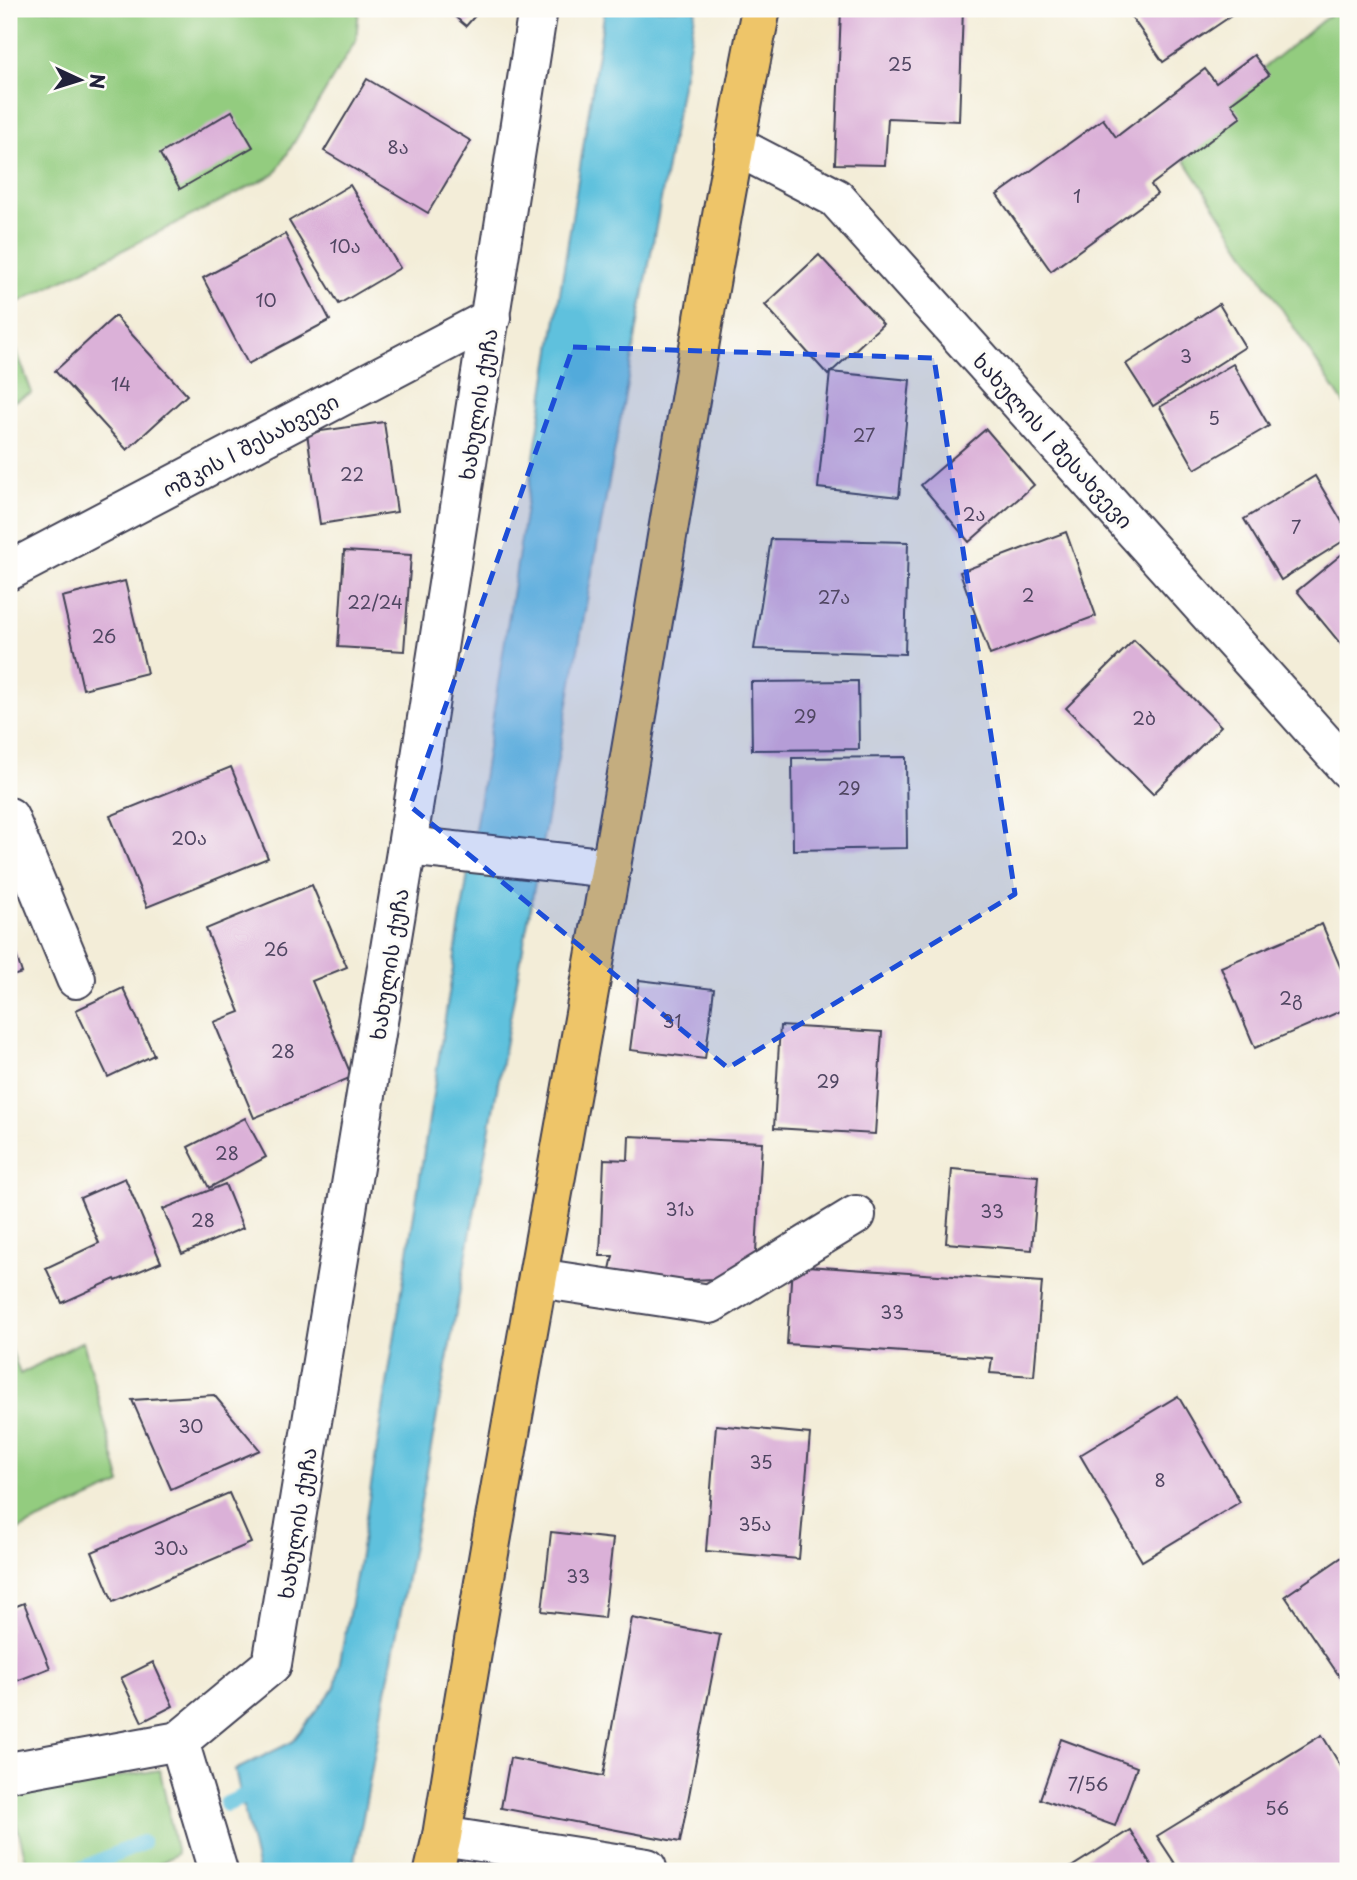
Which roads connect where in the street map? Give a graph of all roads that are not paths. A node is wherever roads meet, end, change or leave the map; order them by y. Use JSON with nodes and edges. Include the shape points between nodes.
{"nodes":[{"id":1,"x":538,"y":9,"type":"edge"},
{"id":2,"x":761,"y":9,"type":"edge"},
{"id":3,"x":734,"y":145,"type":"junction"},
{"id":4,"x":491,"y":318,"type":"junction"},
{"id":5,"x":9,"y":571,"type":"edge"},
{"id":6,"x":1348,"y":769,"type":"edge"},
{"id":7,"x":9,"y":817,"type":"edge"},
{"id":8,"x":407,"y":846,"type":"junction"},
{"id":9,"x":611,"y":868,"type":"junction"},
{"id":10,"x":76,"y":979,"type":"dead end"},
{"id":11,"x":856,"y":1214,"type":"dead end"},
{"id":12,"x":538,"y":1278,"type":"junction"},
{"id":13,"x":179,"y":1741,"type":"junction"},
{"id":14,"x":9,"y":1772,"type":"edge"},
{"id":15,"x":438,"y":1854,"type":"edge"},
{"id":16,"x":647,"y":1868,"type":"dead end"},
{"id":17,"x":219,"y":1871,"type":"edge"}],
"edges":[{"from":1,"to":4,"type":"street","name":"ხახულის ქუჩა"},
{"from":2,"to":3,"type":"main road"},
{"from":3,"to":6,"type":"street","name":"ხახულის I შესახვევი","via":[[836,198]]},
{"from":3,"to":9,"type":"main road"},
{"from":4,"to":5,"type":"street","name":"ოშკის I შესახვევი"},
{"from":4,"to":8,"type":"street","name":"ხახულის ქუჩა"},
{"from":7,"to":10,"type":"street"},
{"from":8,"to":9,"type":"street"},
{"from":8,"to":13,"type":"street","name":"ხახულის ქუჩა","via":[[271,1664]]},
{"from":9,"to":12,"type":"main road"},
{"from":11,"to":12,"type":"street","via":[[710,1304]]},
{"from":12,"to":15,"type":"main road"},
{"from":13,"to":14,"type":"street"},
{"from":13,"to":17,"type":"street"},
{"from":15,"to":16,"type":"street"}]}
